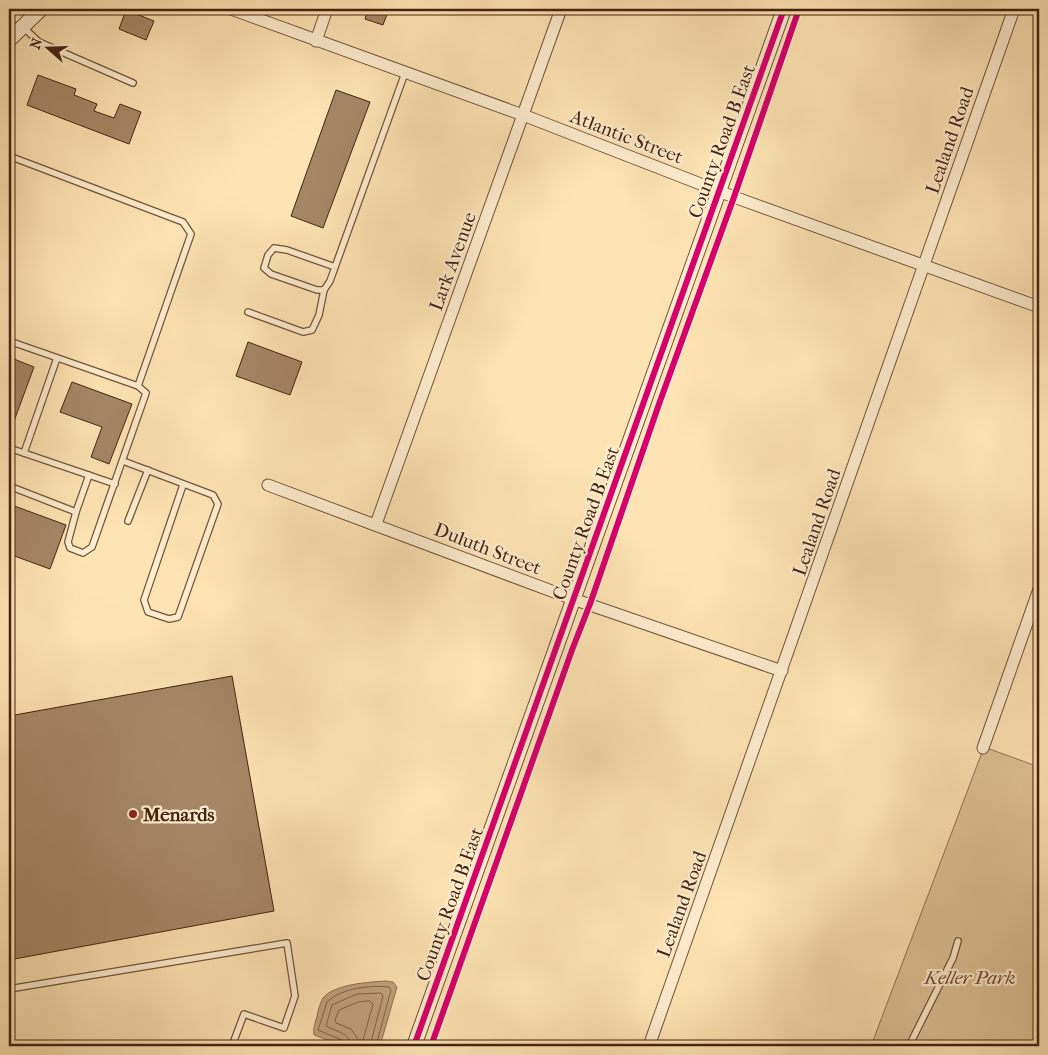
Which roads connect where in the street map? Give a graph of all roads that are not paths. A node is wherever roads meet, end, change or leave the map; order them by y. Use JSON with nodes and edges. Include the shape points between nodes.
{"nodes":[{"id":1,"x":41,"y":9,"type":"edge"},
{"id":2,"x":231,"y":9,"type":"edge"},
{"id":3,"x":327,"y":9,"type":"edge"},
{"id":4,"x":561,"y":9,"type":"edge"},
{"id":5,"x":784,"y":9,"type":"edge"},
{"id":6,"x":1014,"y":9,"type":"edge"},
{"id":7,"x":22,"y":26,"type":"junction"},
{"id":8,"x":9,"y":40,"type":"edge"},
{"id":9,"x":316,"y":40,"type":"junction"},
{"id":10,"x":405,"y":73,"type":"junction"},
{"id":11,"x":133,"y":83,"type":"dead end"},
{"id":12,"x":522,"y":115,"type":"junction"},
{"id":13,"x":9,"y":156,"type":"edge"},
{"id":14,"x":720,"y":190,"type":"junction"},
{"id":15,"x":924,"y":266,"type":"junction"},
{"id":16,"x":335,"y":267,"type":"junction"},
{"id":17,"x":324,"y":290,"type":"junction"},
{"id":18,"x":1039,"y":307,"type":"edge"},
{"id":19,"x":248,"y":312,"type":"dead end"},
{"id":20,"x":9,"y":341,"type":"edge"},
{"id":21,"x":57,"y":358,"type":"junction"},
{"id":22,"x":138,"y":386,"type":"junction"},
{"id":23,"x":9,"y":448,"type":"edge"},
{"id":24,"x":24,"y":452,"type":"junction"},
{"id":25,"x":123,"y":461,"type":"junction"},
{"id":26,"x":148,"y":470,"type":"junction"},
{"id":27,"x":89,"y":475,"type":"junction"},
{"id":28,"x":115,"y":484,"type":"junction"},
{"id":29,"x":183,"y":484,"type":"junction"},
{"id":30,"x":268,"y":485,"type":"dead end"},
{"id":31,"x":9,"y":486,"type":"edge"},
{"id":32,"x":76,"y":512,"type":"junction"},
{"id":33,"x":128,"y":521,"type":"dead end"},
{"id":34,"x":376,"y":524,"type":"junction"},
{"id":35,"x":1039,"y":590,"type":"edge"},
{"id":36,"x":574,"y":599,"type":"junction"},
{"id":37,"x":782,"y":671,"type":"junction"},
{"id":38,"x":983,"y":748,"type":"dead end"},
{"id":39,"x":958,"y":941,"type":"dead end"},
{"id":40,"x":9,"y":989,"type":"edge"},
{"id":41,"x":232,"y":1046,"type":"edge"},
{"id":42,"x":414,"y":1046,"type":"edge"},
{"id":43,"x":649,"y":1046,"type":"edge"},
{"id":44,"x":908,"y":1046,"type":"edge"}],
"edges":[{"from":1,"to":7,"type":"street"},
{"from":2,"to":9,"type":"street","name":"Atlantic Street"},
{"from":3,"to":9,"type":"street"},
{"from":4,"to":12,"type":"street","name":"Lark Avenue"},
{"from":5,"to":14,"type":"street","name":"County Road B East"},
{"from":6,"to":15,"type":"street","name":"Lealand Road"},
{"from":7,"to":8,"type":"street"},
{"from":7,"to":11,"type":"lane","via":[[39,42]]},
{"from":9,"to":10,"type":"street","name":"Atlantic Street"},
{"from":10,"to":12,"type":"street","name":"Atlantic Street"},
{"from":10,"to":16,"type":"lane"},
{"from":12,"to":14,"type":"street","name":"Atlantic Street"},
{"from":12,"to":34,"type":"street","name":"Lark Avenue"},
{"from":13,"to":22,"type":"lane","via":[[183,222],[191,234]]},
{"from":14,"to":15,"type":"street","name":"Atlantic Street"},
{"from":14,"to":36,"type":"street","name":"County Road B East"},
{"from":15,"to":18,"type":"street","name":"Atlantic Street"},
{"from":15,"to":37,"type":"street","name":"Lealand Road"},
{"from":16,"to":17,"type":"lane"},
{"from":16,"to":17,"type":"lane","via":[[287,250],[274,248],[268,255],[264,268],[271,274]]},
{"from":17,"to":19,"type":"lane","via":[[319,315],[308,332]]},
{"from":20,"to":21,"type":"lane"},
{"from":21,"to":22,"type":"lane"},
{"from":21,"to":24,"type":"lane"},
{"from":22,"to":25,"type":"lane","via":[[146,394]]},
{"from":23,"to":24,"type":"lane"},
{"from":24,"to":27,"type":"lane"},
{"from":25,"to":26,"type":"lane"},
{"from":25,"to":28,"type":"lane"},
{"from":26,"to":29,"type":"lane"},
{"from":26,"to":33,"type":"lane"},
{"from":27,"to":28,"type":"lane"},
{"from":27,"to":32,"type":"lane"},
{"from":28,"to":32,"type":"lane","via":[[92,547],[83,553],[70,548],[68,542]]},
{"from":29,"to":29,"type":"lane","via":[[212,495],[218,504],[178,617],[169,619],[148,612],[144,600]]},
{"from":30,"to":34,"type":"street","name":"Duluth Street"},
{"from":31,"to":32,"type":"lane"},
{"from":34,"to":36,"type":"street","name":"Duluth Street"},
{"from":35,"to":38,"type":"street"},
{"from":36,"to":37,"type":"street","name":"Duluth Street"},
{"from":36,"to":42,"type":"street","name":"County Road B East"},
{"from":37,"to":43,"type":"street","name":"Lealand Road"},
{"from":39,"to":44,"type":"lane","via":[[953,958]]},
{"from":40,"to":41,"type":"lane","via":[[287,943],[295,996],[284,1028],[244,1014]]}]}
